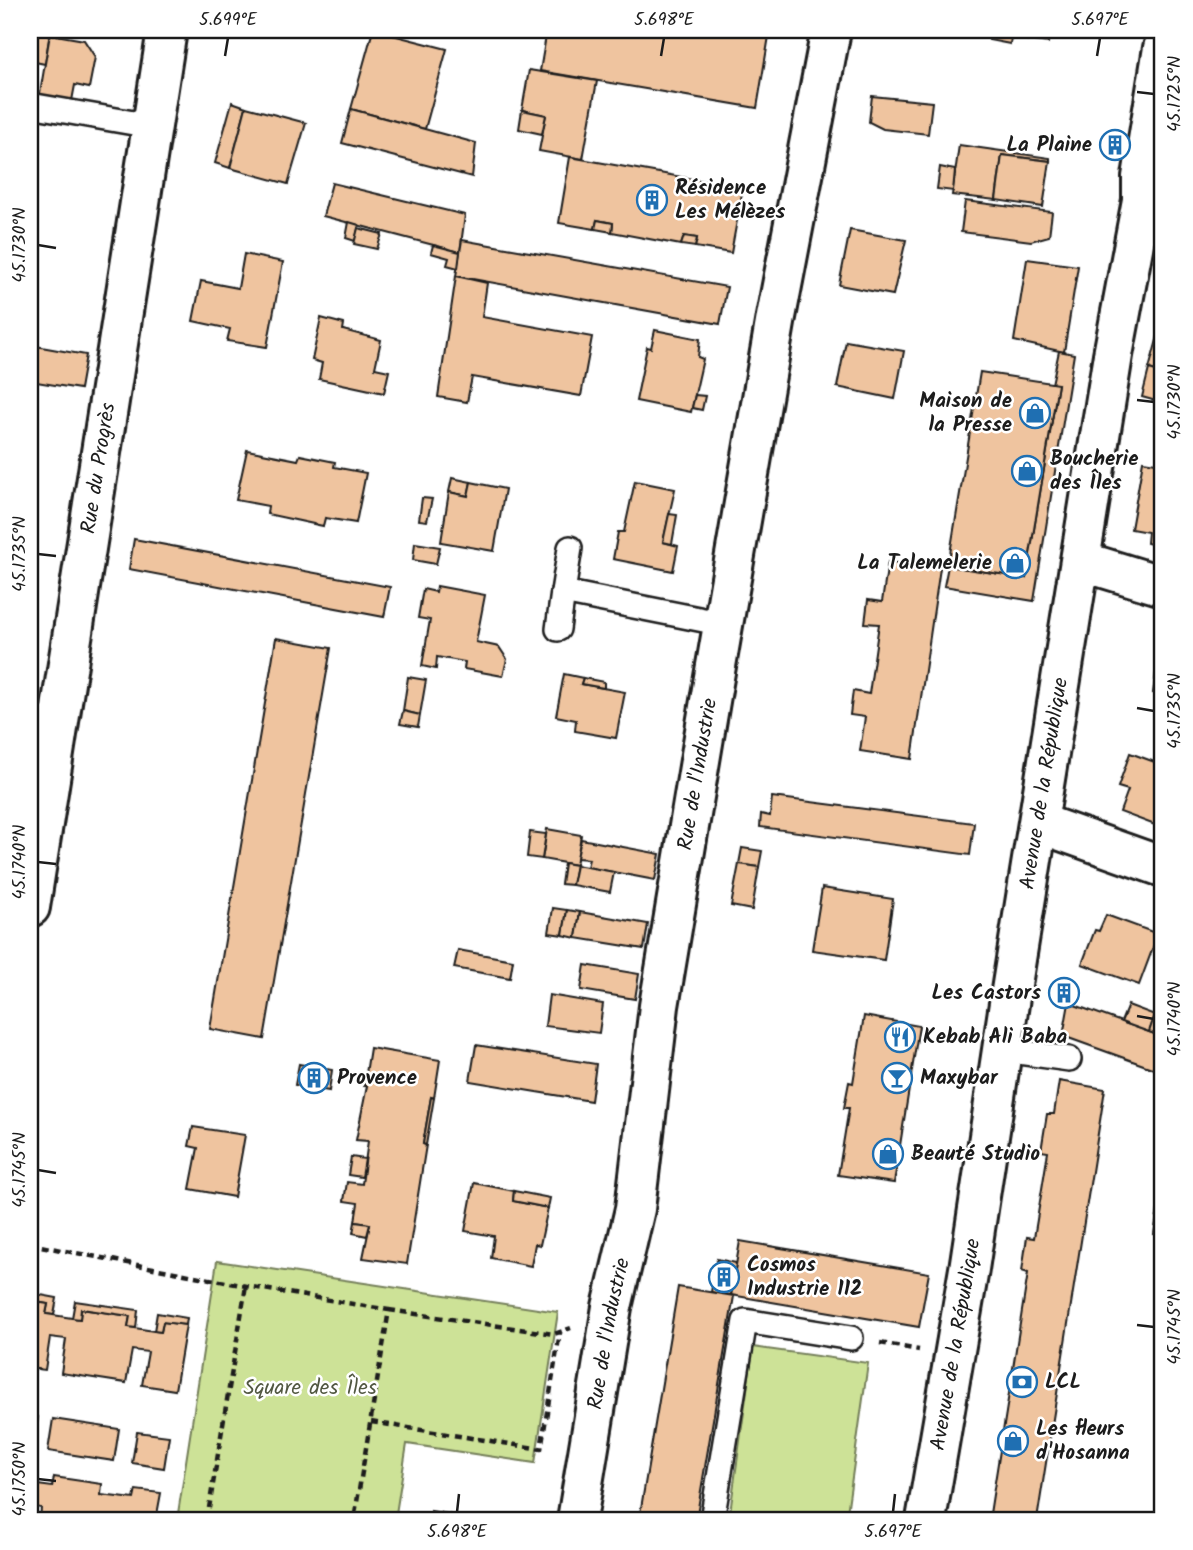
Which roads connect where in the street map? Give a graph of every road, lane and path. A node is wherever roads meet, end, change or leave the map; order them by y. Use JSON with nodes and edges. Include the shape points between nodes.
{"nodes":[{"id":1,"x":167,"y":30,"type":"edge"},
{"id":2,"x":831,"y":30,"type":"edge"},
{"id":3,"x":1163,"y":48,"type":"edge"},
{"id":4,"x":30,"y":105,"type":"edge"},
{"id":5,"x":151,"y":126,"type":"junction"},
{"id":6,"x":1153,"y":198,"type":"edge"},
{"id":7,"x":570,"y":548,"type":"dead end"},
{"id":8,"x":1081,"y":561,"type":"junction"},
{"id":9,"x":1163,"y":586,"type":"edge"},
{"id":10,"x":563,"y":592,"type":"junction"},
{"id":11,"x":724,"y":624,"type":"junction"},
{"id":12,"x":558,"y":629,"type":"dead end"},
{"id":13,"x":1039,"y":823,"type":"junction"},
{"id":14,"x":1163,"y":867,"type":"edge"},
{"id":15,"x":30,"y":908,"type":"edge"},
{"id":16,"x":1003,"y":1050,"type":"junction"},
{"id":17,"x":1069,"y":1059,"type":"dead end"},
{"id":18,"x":30,"y":1244,"type":"edge"},
{"id":19,"x":246,"y":1286,"type":"junction"},
{"id":20,"x":612,"y":1307,"type":"junction"},
{"id":21,"x":389,"y":1310,"type":"junction"},
{"id":22,"x":560,"y":1332,"type":"junction"},
{"id":23,"x":851,"y":1338,"type":"joint"},
{"id":24,"x":953,"y":1356,"type":"junction"},
{"id":25,"x":371,"y":1422,"type":"junction"},
{"id":26,"x":207,"y":1520,"type":"edge"},
{"id":27,"x":355,"y":1520,"type":"edge"},
{"id":28,"x":577,"y":1520,"type":"edge"},
{"id":29,"x":712,"y":1520,"type":"edge"},
{"id":30,"x":926,"y":1520,"type":"edge"}],
"edges":[{"from":1,"to":5,"type":"street","name":"Rue du Progrès"},
{"from":2,"to":11,"type":"street","name":"Rue de l'Industrie"},
{"from":3,"to":6,"type":"street","name":"Avenue de la République","via":[[1142,177]]},
{"from":4,"to":5,"type":"lane"},
{"from":5,"to":15,"type":"street","name":"Rue du Progrès"},
{"from":6,"to":8,"type":"street","name":"Avenue de la République","via":[[1113,355]]},
{"from":7,"to":10,"type":"lane"},
{"from":8,"to":9,"type":"street"},
{"from":8,"to":13,"type":"street","name":"Avenue de la République"},
{"from":10,"to":11,"type":"lane"},
{"from":10,"to":12,"type":"lane"},
{"from":11,"to":20,"type":"street","name":"Rue de l'Industrie","via":[[660,1006],[635,1209]]},
{"from":13,"to":14,"type":"street"},
{"from":13,"to":16,"type":"street","name":"Avenue de la République"},
{"from":16,"to":17,"type":"lane"},
{"from":16,"to":24,"type":"street","name":"Avenue de la République"},
{"from":18,"to":19,"type":"path"},
{"from":19,"to":21,"type":"path"},
{"from":19,"to":26,"type":"path"},
{"from":20,"to":22,"type":"path","via":[[592,1304],[580,1325]]},
{"from":20,"to":28,"type":"street","name":"Rue de l'Industrie"},
{"from":21,"to":22,"type":"path"},
{"from":21,"to":25,"type":"path"},
{"from":22,"to":25,"type":"path","via":[[541,1449]]},
{"from":23,"to":24,"type":"path"},
{"from":23,"to":29,"type":"lane","via":[[745,1321]]},
{"from":24,"to":30,"type":"street","name":"Avenue de la République"},
{"from":25,"to":27,"type":"path"}]}
